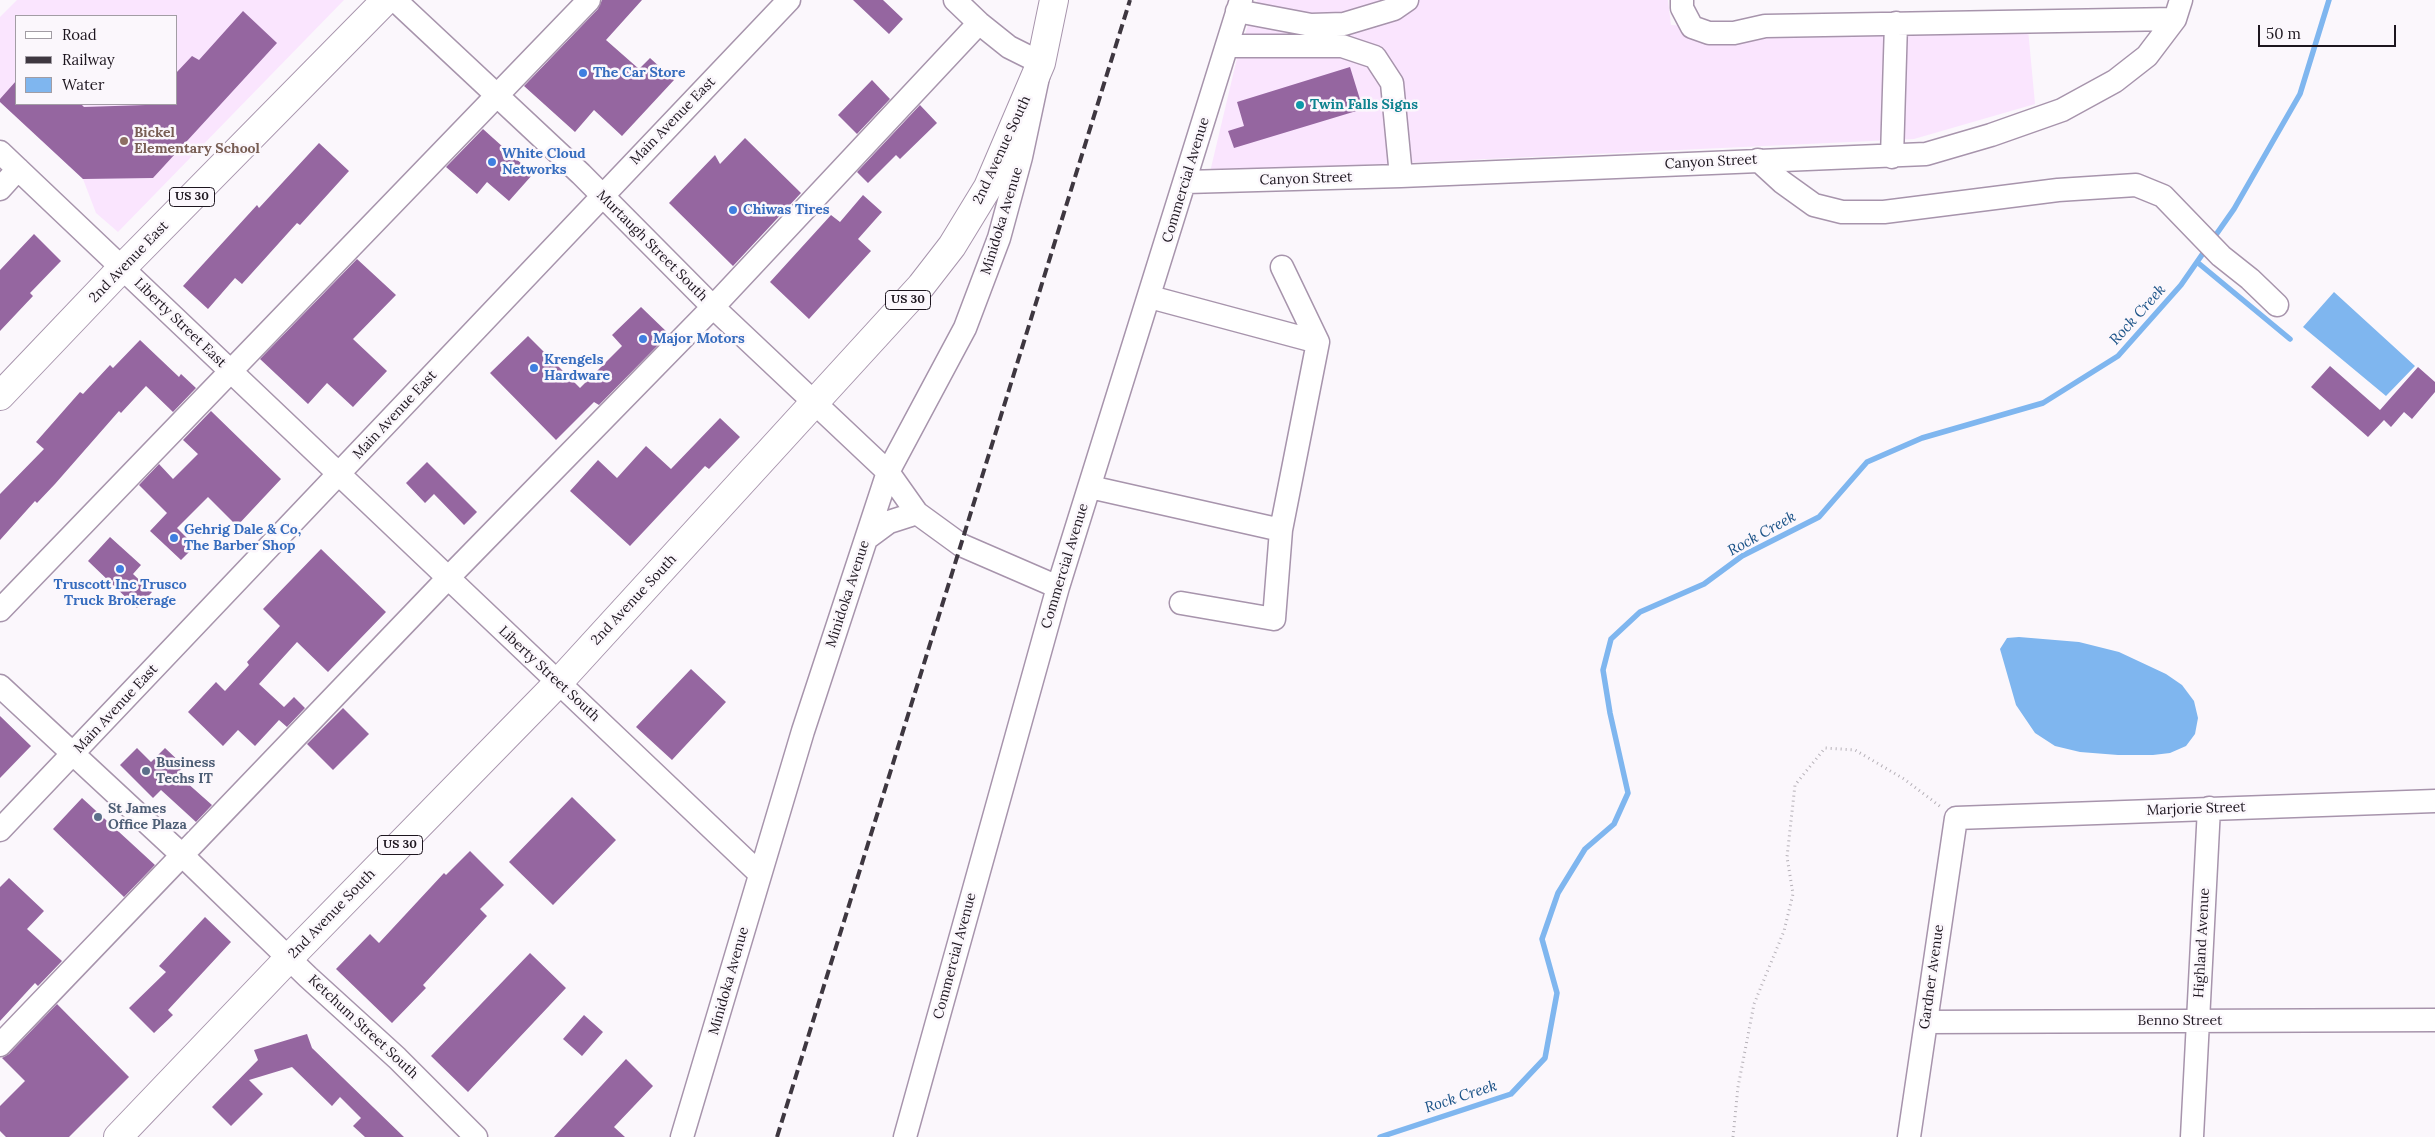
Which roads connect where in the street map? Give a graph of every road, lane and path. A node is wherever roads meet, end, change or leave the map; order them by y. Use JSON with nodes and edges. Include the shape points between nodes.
{"nodes":[{"id":1,"x":386,"y":0,"type":"edge"},
{"id":2,"x":395,"y":0,"type":"edge"},
{"id":3,"x":589,"y":0,"type":"edge"},
{"id":4,"x":789,"y":0,"type":"edge"},
{"id":5,"x":955,"y":0,"type":"edge"},
{"id":6,"x":1407,"y":0,"type":"edge"},
{"id":7,"x":1682,"y":0,"type":"edge"},
{"id":8,"x":1056,"y":1,"type":"edge"},
{"id":9,"x":1239,"y":6,"type":"edge"},
{"id":10,"x":1271,"y":8,"type":"edge"},
{"id":11,"x":2178,"y":10,"type":"edge"},
{"id":12,"x":979,"y":23,"type":"junction"},
{"id":13,"x":1896,"y":23,"type":"junction"},
{"id":14,"x":1227,"y":46,"type":"junction"},
{"id":15,"x":1044,"y":55,"type":"junction"},
{"id":16,"x":498,"y":97,"type":"junction"},
{"id":17,"x":0,"y":152,"type":"edge"},
{"id":18,"x":1892,"y":157,"type":"junction"},
{"id":19,"x":1758,"y":160,"type":"junction"},
{"id":20,"x":18,"y":169,"type":"junction"},
{"id":21,"x":1401,"y":176,"type":"junction"},
{"id":22,"x":1186,"y":182,"type":"junction"},
{"id":23,"x":0,"y":189,"type":"edge"},
{"id":24,"x":602,"y":196,"type":"junction"},
{"id":25,"x":1282,"y":267,"type":"dead end"},
{"id":26,"x":122,"y":268,"type":"junction"},
{"id":27,"x":1150,"y":297,"type":"junction"},
{"id":28,"x":2277,"y":305,"type":"dead end"},
{"id":29,"x":713,"y":307,"type":"junction"},
{"id":30,"x":1318,"y":342,"type":"junction"},
{"id":31,"x":232,"y":372,"type":"junction"},
{"id":32,"x":0,"y":396,"type":"edge"},
{"id":33,"x":815,"y":402,"type":"junction"},
{"id":34,"x":888,"y":472,"type":"junction"},
{"id":35,"x":339,"y":474,"type":"junction"},
{"id":36,"x":1090,"y":487,"type":"junction"},
{"id":37,"x":917,"y":513,"type":"junction"},
{"id":38,"x":1281,"y":530,"type":"junction"},
{"id":39,"x":866,"y":539,"type":"junction"},
{"id":40,"x":448,"y":578,"type":"junction"},
{"id":41,"x":1058,"y":587,"type":"junction"},
{"id":42,"x":1181,"y":603,"type":"dead end"},
{"id":43,"x":0,"y":610,"type":"edge"},
{"id":44,"x":558,"y":683,"type":"junction"},
{"id":45,"x":0,"y":686,"type":"edge"},
{"id":46,"x":73,"y":755,"type":"junction"},
{"id":47,"x":2435,"y":801,"type":"edge"},
{"id":48,"x":2209,"y":808,"type":"junction"},
{"id":49,"x":1956,"y":818,"type":"junction"},
{"id":50,"x":0,"y":830,"type":"edge"},
{"id":51,"x":182,"y":855,"type":"junction"},
{"id":52,"x":760,"y":874,"type":"junction"},
{"id":53,"x":289,"y":958,"type":"junction"},
{"id":54,"x":2435,"y":1020,"type":"edge"},
{"id":55,"x":2198,"y":1021,"type":"junction"},
{"id":56,"x":1926,"y":1022,"type":"junction"},
{"id":57,"x":0,"y":1045,"type":"edge"},
{"id":58,"x":118,"y":1137,"type":"edge"},
{"id":59,"x":476,"y":1137,"type":"edge"},
{"id":60,"x":682,"y":1137,"type":"edge"},
{"id":61,"x":905,"y":1137,"type":"edge"},
{"id":62,"x":1733,"y":1137,"type":"edge"},
{"id":63,"x":1909,"y":1137,"type":"edge"},
{"id":64,"x":2192,"y":1137,"type":"edge"}],
"edges":[{"from":1,"to":26,"type":"main road","name":"2nd Avenue East","number":"US 30"},
{"from":2,"to":16,"type":"street","name":"Murtaugh Street South"},
{"from":3,"to":16,"type":"street"},
{"from":4,"to":24,"type":"street","name":"Main Avenue East"},
{"from":5,"to":12,"type":"street"},
{"from":6,"to":10,"type":"street","via":[[1394,9],[1344,24],[1311,25]]},
{"from":7,"to":13,"type":"street","via":[[1682,8],[1692,27],[1709,32],[1734,33],[1766,26]]},
{"from":8,"to":15,"type":"main road","name":"2nd Avenue South","number":"US 30"},
{"from":9,"to":10,"type":"street"},
{"from":9,"to":14,"type":"street","name":"Commercial Avenue"},
{"from":11,"to":13,"type":"street"},
{"from":11,"to":18,"type":"street","name":"Canyon Street","via":[[2147,56],[2115,81],[2062,110],[1991,136],[1926,154]]},
{"from":12,"to":15,"type":"street","via":[[1009,47]]},
{"from":12,"to":29,"type":"street"},
{"from":13,"to":18,"type":"street"},
{"from":14,"to":21,"type":"street","via":[[1342,46],[1375,57],[1392,83]]},
{"from":14,"to":22,"type":"street","name":"Commercial Avenue"},
{"from":15,"to":33,"type":"main road","name":"2nd Avenue South","number":"US 30","via":[[988,187],[952,246],[921,286]]},
{"from":15,"to":34,"type":"street","name":"Minidoka Avenue","via":[[1021,157],[999,238],[980,291],[948,362]]},
{"from":16,"to":24,"type":"street","name":"Murtaugh Street South"},
{"from":16,"to":31,"type":"street"},
{"from":17,"to":20,"type":"street","name":"Liberty Street East"},
{"from":18,"to":19,"type":"street","name":"Canyon Street"},
{"from":19,"to":21,"type":"street","name":"Canyon Street"},
{"from":19,"to":28,"type":"street","via":[[1814,206],[1842,212],[1884,212],[2058,190],[2136,185],[2163,196],[2221,256]]},
{"from":20,"to":23,"type":"street"},
{"from":20,"to":26,"type":"street","name":"Liberty Street East"},
{"from":21,"to":22,"type":"street","name":"Canyon Street"},
{"from":22,"to":27,"type":"street","name":"Commercial Avenue"},
{"from":24,"to":29,"type":"street","name":"Murtaugh Street South"},
{"from":24,"to":35,"type":"street","name":"Main Avenue East"},
{"from":25,"to":30,"type":"street"},
{"from":26,"to":31,"type":"street","name":"Liberty Street East"},
{"from":26,"to":32,"type":"main road","name":"2nd Avenue East","number":"US 30"},
{"from":27,"to":30,"type":"street"},
{"from":27,"to":36,"type":"street","name":"Commercial Avenue"},
{"from":29,"to":33,"type":"street","name":"Murtaugh Street South"},
{"from":29,"to":40,"type":"street"},
{"from":30,"to":38,"type":"street"},
{"from":31,"to":35,"type":"street","name":"Liberty Street East"},
{"from":31,"to":43,"type":"street"},
{"from":33,"to":34,"type":"street","name":"Murtaugh Street South"},
{"from":33,"to":44,"type":"main road","name":"2nd Avenue South","number":"US 30"},
{"from":34,"to":37,"type":"street","name":"Murtaugh Street South"},
{"from":34,"to":39,"type":"street","name":"Minidoka Avenue"},
{"from":35,"to":40,"type":"street","name":"Liberty Street South"},
{"from":35,"to":46,"type":"street","name":"Main Avenue East"},
{"from":36,"to":38,"type":"street"},
{"from":36,"to":41,"type":"street","name":"Commercial Avenue"},
{"from":37,"to":39,"type":"street","via":[[888,522]]},
{"from":37,"to":41,"type":"street","name":"Murtaugh Street South","via":[[961,544]]},
{"from":38,"to":42,"type":"street","via":[[1274,619]]},
{"from":39,"to":52,"type":"street","name":"Minidoka Avenue"},
{"from":40,"to":44,"type":"street","name":"Liberty Street South"},
{"from":40,"to":51,"type":"street"},
{"from":41,"to":61,"type":"street","name":"Commercial Avenue"},
{"from":44,"to":52,"type":"street","name":"Liberty Street South"},
{"from":44,"to":53,"type":"main road","name":"2nd Avenue South","number":"US 30"},
{"from":45,"to":46,"type":"street","name":"Ketchum Street South"},
{"from":46,"to":50,"type":"street","name":"Main Avenue East"},
{"from":46,"to":51,"type":"street","name":"Ketchum Street South"},
{"from":47,"to":48,"type":"street","name":"Marjorie Street"},
{"from":48,"to":49,"type":"street","name":"Marjorie Street"},
{"from":48,"to":55,"type":"street","name":"Highland Avenue"},
{"from":49,"to":56,"type":"street","name":"Gardner Avenue"},
{"from":49,"to":62,"type":"path","via":[[1855,750],[1825,748],[1795,785],[1787,856],[1793,894],[1784,931],[1754,1004],[1738,1087]]},
{"from":51,"to":53,"type":"street","name":"Ketchum Street South"},
{"from":51,"to":57,"type":"street"},
{"from":52,"to":60,"type":"street","name":"Minidoka Avenue"},
{"from":53,"to":58,"type":"main road","name":"2nd Avenue South","number":"US 30"},
{"from":53,"to":59,"type":"street","name":"Ketchum Street South"},
{"from":54,"to":55,"type":"street","name":"Benno Street"},
{"from":55,"to":56,"type":"street","name":"Benno Street"},
{"from":55,"to":64,"type":"street","name":"Highland Avenue"},
{"from":56,"to":63,"type":"street","name":"Gardner Avenue"}]}
